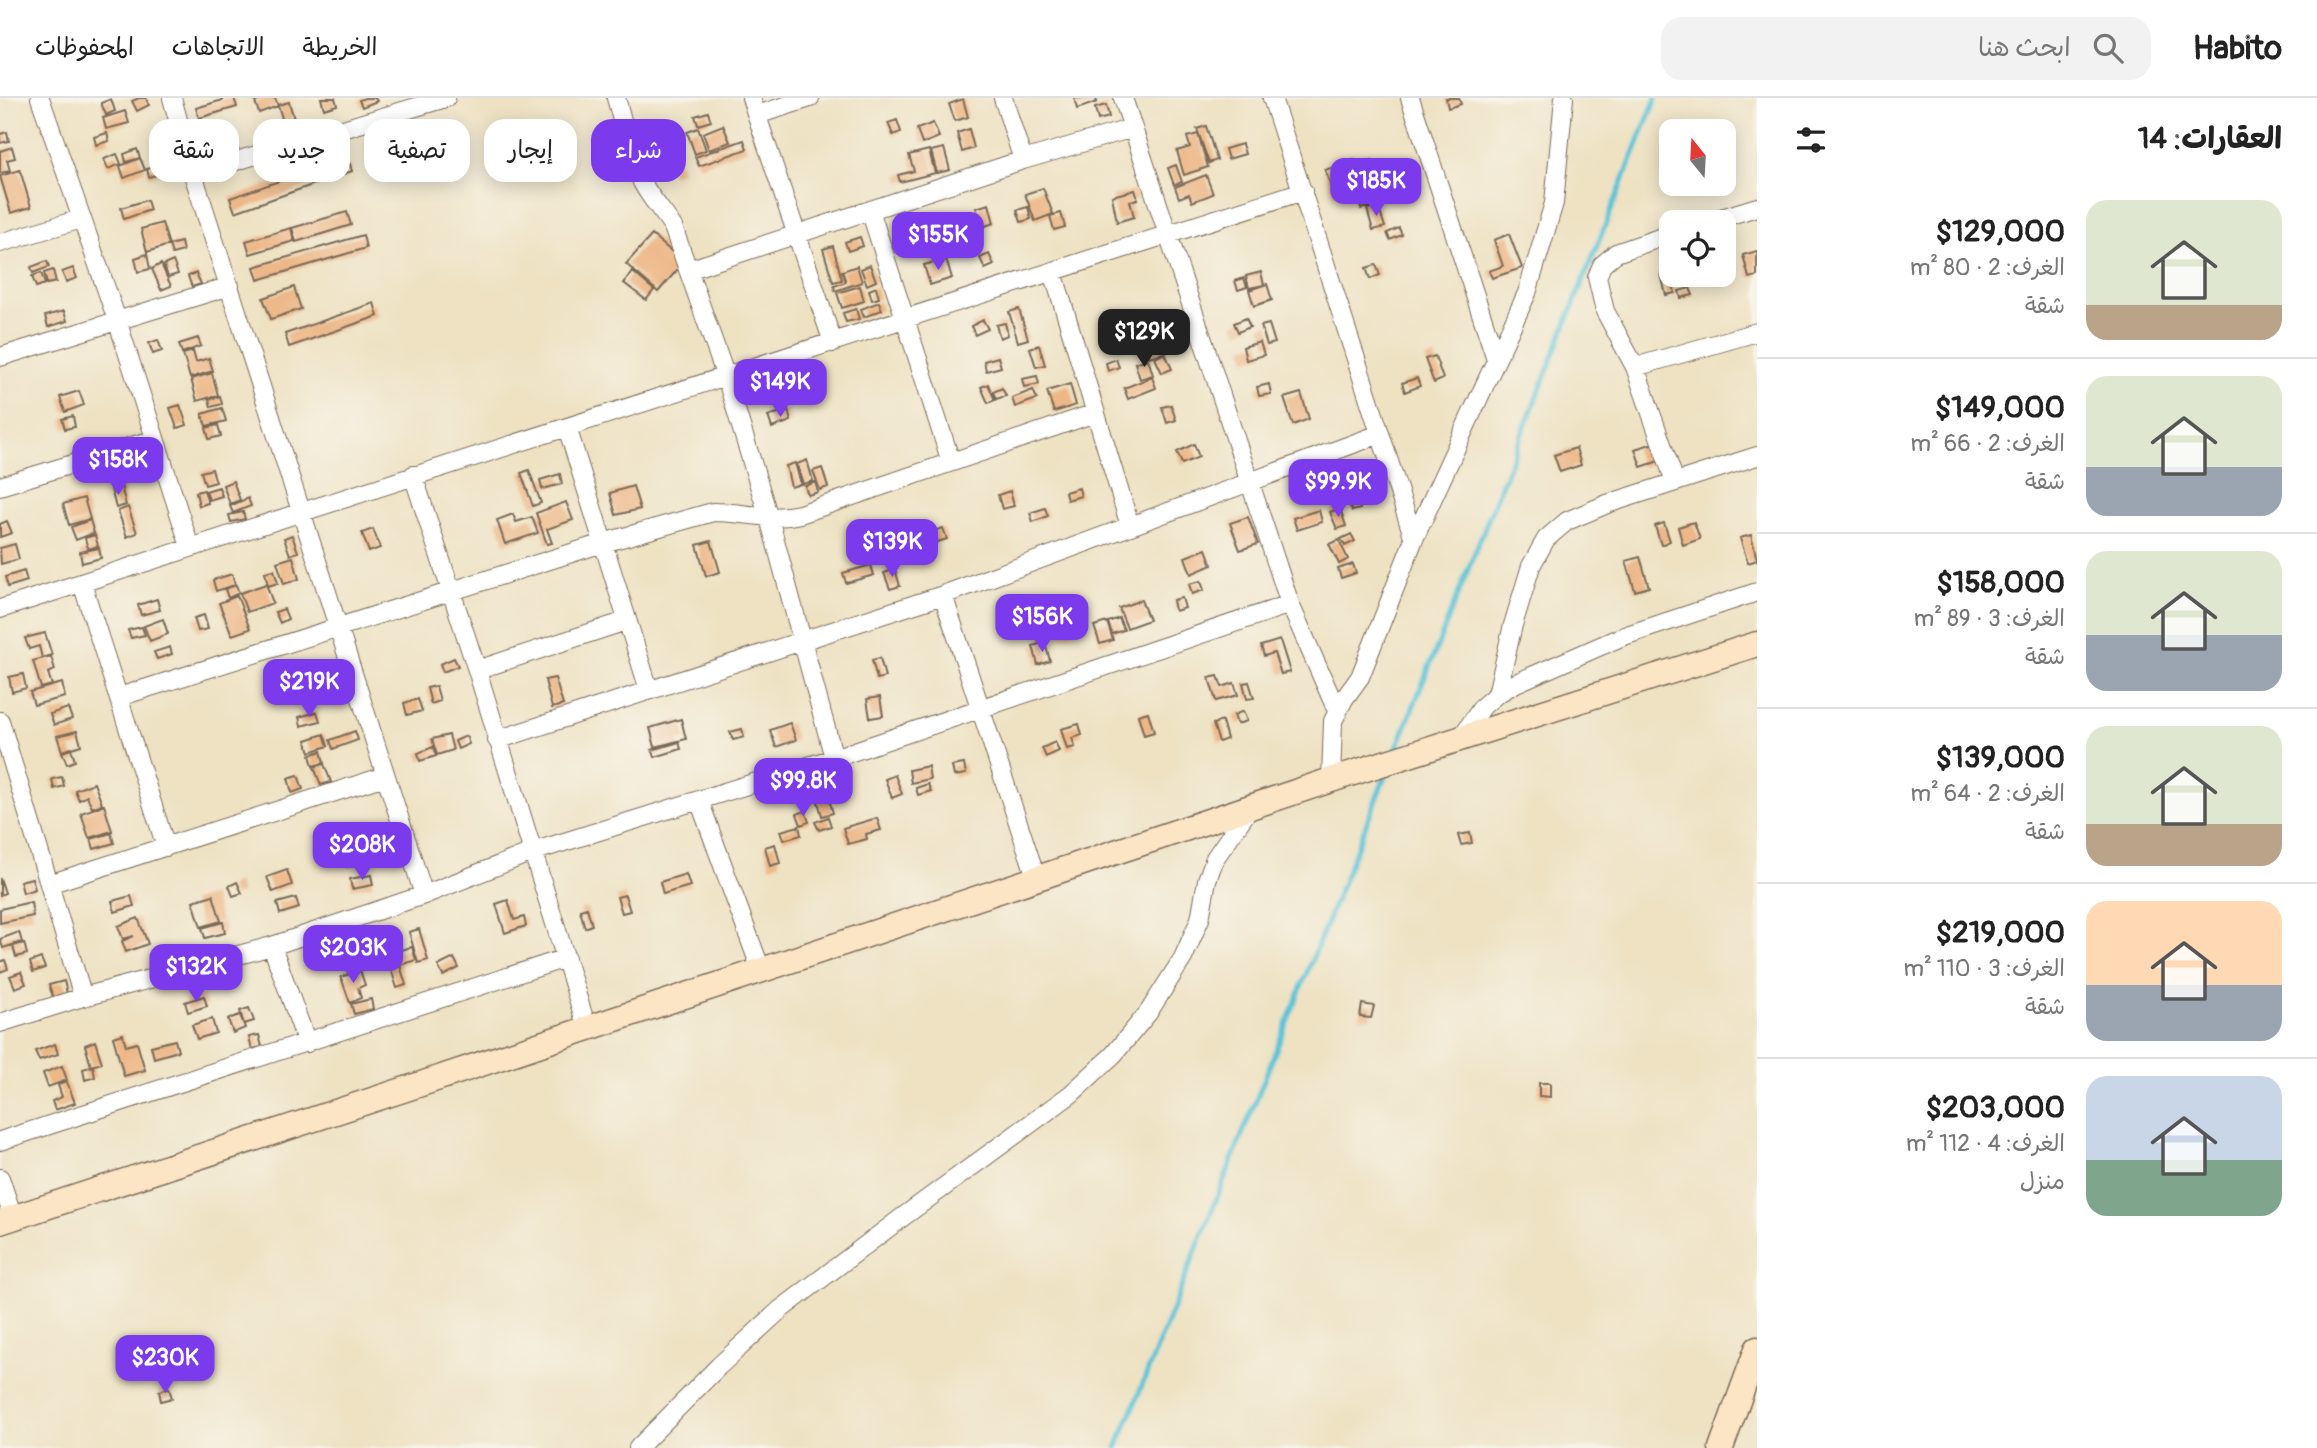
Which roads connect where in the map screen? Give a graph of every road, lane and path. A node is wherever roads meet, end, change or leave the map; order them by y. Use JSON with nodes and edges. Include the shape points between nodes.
{"nodes":[{"id":1,"x":40,"y":98,"type":"edge"},
{"id":2,"x":172,"y":98,"type":"edge"},
{"id":3,"x":446,"y":98,"type":"edge"},
{"id":4,"x":616,"y":98,"type":"edge"},
{"id":5,"x":810,"y":98,"type":"edge"},
{"id":6,"x":1003,"y":98,"type":"edge"},
{"id":7,"x":1123,"y":98,"type":"edge"},
{"id":8,"x":1272,"y":98,"type":"edge"},
{"id":9,"x":1410,"y":98,"type":"edge"},
{"id":10,"x":1564,"y":98,"type":"edge"},
{"id":11,"x":754,"y":106,"type":"edge"},
{"id":12,"x":178,"y":119,"type":"edge"},
{"id":13,"x":1133,"y":128,"type":"junction"},
{"id":14,"x":239,"y":160,"type":"edge"},
{"id":15,"x":1023,"y":160,"type":"junction"},
{"id":16,"x":196,"y":182,"type":"edge"},
{"id":17,"x":1303,"y":191,"type":"junction"},
{"id":18,"x":1757,"y":207,"type":"edge"},
{"id":19,"x":870,"y":210,"type":"junction"},
{"id":20,"x":1736,"y":213,"type":"edge"},
{"id":21,"x":81,"y":219,"type":"junction"},
{"id":22,"x":797,"y":234,"type":"junction"},
{"id":23,"x":1168,"y":235,"type":"junction"},
{"id":24,"x":1659,"y":238,"type":"edge"},
{"id":25,"x":0,"y":243,"type":"edge"},
{"id":26,"x":688,"y":270,"type":"junction"},
{"id":27,"x":1053,"y":272,"type":"junction"},
{"id":28,"x":230,"y":286,"type":"junction"},
{"id":29,"x":117,"y":320,"type":"junction"},
{"id":30,"x":904,"y":320,"type":"junction"},
{"id":31,"x":1757,"y":332,"type":"edge"},
{"id":32,"x":833,"y":343,"type":"junction"},
{"id":33,"x":0,"y":357,"type":"edge"},
{"id":34,"x":1496,"y":359,"type":"junction"},
{"id":35,"x":1634,"y":367,"type":"junction"},
{"id":36,"x":726,"y":377,"type":"junction"},
{"id":37,"x":1095,"y":413,"type":"junction"},
{"id":38,"x":567,"y":427,"type":"junction"},
{"id":39,"x":1380,"y":434,"type":"junction"},
{"id":40,"x":155,"y":439,"type":"junction"},
{"id":41,"x":1757,"y":456,"type":"edge"},
{"id":42,"x":951,"y":462,"type":"junction"},
{"id":43,"x":413,"y":475,"type":"junction"},
{"id":44,"x":1675,"y":482,"type":"junction"},
{"id":45,"x":1251,"y":483,"type":"junction"},
{"id":46,"x":0,"y":486,"type":"edge"},
{"id":47,"x":303,"y":510,"type":"junction"},
{"id":48,"x":769,"y":518,"type":"junction"},
{"id":49,"x":1130,"y":526,"type":"junction"},
{"id":50,"x":1414,"y":539,"type":"junction"},
{"id":51,"x":603,"y":543,"type":"junction"},
{"id":52,"x":190,"y":547,"type":"junction"},
{"id":53,"x":82,"y":583,"type":"junction"},
{"id":54,"x":1757,"y":592,"type":"edge"},
{"id":55,"x":451,"y":593,"type":"junction"},
{"id":56,"x":943,"y":595,"type":"junction"},
{"id":57,"x":1290,"y":604,"type":"junction"},
{"id":58,"x":0,"y":609,"type":"edge"},
{"id":59,"x":626,"y":621,"type":"junction"},
{"id":60,"x":339,"y":626,"type":"junction"},
{"id":61,"x":803,"y":639,"type":"junction"},
{"id":62,"x":1757,"y":644,"type":"edge"},
{"id":63,"x":477,"y":670,"type":"junction"},
{"id":64,"x":649,"y":690,"type":"junction"},
{"id":65,"x":1497,"y":694,"type":"junction"},
{"id":66,"x":119,"y":697,"type":"junction"},
{"id":67,"x":981,"y":709,"type":"junction"},
{"id":68,"x":1337,"y":711,"type":"junction"},
{"id":69,"x":0,"y":721,"type":"edge"},
{"id":70,"x":1460,"y":739,"type":"junction"},
{"id":71,"x":497,"y":740,"type":"junction"},
{"id":72,"x":834,"y":758,"type":"junction"},
{"id":73,"x":385,"y":776,"type":"junction"},
{"id":74,"x":8,"y":779,"type":"edge"},
{"id":75,"x":1331,"y":780,"type":"junction"},
{"id":76,"x":699,"y":800,"type":"junction"},
{"id":77,"x":1248,"y":808,"type":"junction"},
{"id":78,"x":166,"y":847,"type":"junction"},
{"id":79,"x":532,"y":852,"type":"junction"},
{"id":80,"x":1037,"y":880,"type":"junction"},
{"id":81,"x":49,"y":884,"type":"junction"},
{"id":82,"x":424,"y":895,"type":"junction"},
{"id":83,"x":272,"y":946,"type":"junction"},
{"id":84,"x":566,"y":958,"type":"junction"},
{"id":85,"x":761,"y":970,"type":"junction"},
{"id":86,"x":83,"y":997,"type":"junction"},
{"id":87,"x":0,"y":1023,"type":"edge"},
{"id":88,"x":587,"y":1028,"type":"junction"},
{"id":89,"x":307,"y":1043,"type":"junction"},
{"id":90,"x":0,"y":1141,"type":"edge"},
{"id":91,"x":0,"y":1178,"type":"edge"},
{"id":92,"x":6,"y":1220,"type":"edge"},
{"id":93,"x":1757,"y":1349,"type":"edge"},
{"id":94,"x":638,"y":1448,"type":"edge"},
{"id":95,"x":1721,"y":1448,"type":"edge"}],
"edges":[{"from":1,"to":21,"type":"street"},
{"from":2,"to":12,"type":"street"},
{"from":3,"to":14,"type":"street"},
{"from":4,"to":26,"type":"street","via":[[642,182],[673,227]]},
{"from":5,"to":11,"type":"street"},
{"from":6,"to":15,"type":"street"},
{"from":7,"to":13,"type":"street"},
{"from":8,"to":17,"type":"street"},
{"from":9,"to":34,"type":"street"},
{"from":10,"to":34,"type":"street","via":[[1554,203],[1527,293]]},
{"from":11,"to":22,"type":"street"},
{"from":13,"to":15,"type":"street"},
{"from":13,"to":23,"type":"street"},
{"from":15,"to":19,"type":"street"},
{"from":16,"to":28,"type":"street"},
{"from":17,"to":23,"type":"street"},
{"from":17,"to":39,"type":"street"},
{"from":18,"to":20,"type":"street"},
{"from":19,"to":22,"type":"street"},
{"from":19,"to":30,"type":"street"},
{"from":21,"to":25,"type":"street"},
{"from":21,"to":29,"type":"street"},
{"from":22,"to":26,"type":"street"},
{"from":22,"to":32,"type":"street"},
{"from":23,"to":27,"type":"street"},
{"from":23,"to":45,"type":"street"},
{"from":24,"to":35,"type":"street","via":[[1616,253],[1602,265],[1597,277],[1605,311]]},
{"from":26,"to":36,"type":"street"},
{"from":27,"to":30,"type":"street"},
{"from":27,"to":37,"type":"street"},
{"from":28,"to":29,"type":"street"},
{"from":28,"to":47,"type":"street"},
{"from":29,"to":33,"type":"street"},
{"from":29,"to":40,"type":"street"},
{"from":30,"to":32,"type":"street"},
{"from":30,"to":42,"type":"street"},
{"from":31,"to":35,"type":"street"},
{"from":32,"to":36,"type":"street"},
{"from":34,"to":50,"type":"street"},
{"from":35,"to":44,"type":"street"},
{"from":36,"to":38,"type":"street"},
{"from":36,"to":48,"type":"street"},
{"from":37,"to":42,"type":"street"},
{"from":37,"to":49,"type":"street"},
{"from":38,"to":43,"type":"street"},
{"from":38,"to":51,"type":"street"},
{"from":39,"to":45,"type":"street"},
{"from":39,"to":50,"type":"street"},
{"from":40,"to":46,"type":"street"},
{"from":40,"to":52,"type":"street"},
{"from":41,"to":44,"type":"street"},
{"from":42,"to":48,"type":"street","via":[[800,514]]},
{"from":43,"to":47,"type":"street"},
{"from":43,"to":55,"type":"street"},
{"from":44,"to":65,"type":"street","via":[[1567,521],[1546,538],[1531,566]]},
{"from":45,"to":49,"type":"street"},
{"from":45,"to":57,"type":"street"},
{"from":47,"to":52,"type":"street"},
{"from":47,"to":60,"type":"street"},
{"from":48,"to":51,"type":"street","via":[[713,512]]},
{"from":48,"to":61,"type":"street"},
{"from":49,"to":56,"type":"street"},
{"from":50,"to":68,"type":"street","via":[[1360,677]]},
{"from":51,"to":55,"type":"street"},
{"from":51,"to":59,"type":"street"},
{"from":52,"to":53,"type":"street"},
{"from":53,"to":58,"type":"street"},
{"from":53,"to":66,"type":"street"},
{"from":54,"to":65,"type":"street","via":[[1621,637]]},
{"from":55,"to":60,"type":"street"},
{"from":55,"to":63,"type":"street"},
{"from":56,"to":61,"type":"street"},
{"from":56,"to":67,"type":"street"},
{"from":57,"to":67,"type":"street"},
{"from":57,"to":68,"type":"street"},
{"from":59,"to":63,"type":"street"},
{"from":59,"to":64,"type":"street"},
{"from":60,"to":66,"type":"street"},
{"from":60,"to":73,"type":"street"},
{"from":61,"to":64,"type":"street"},
{"from":61,"to":72,"type":"street"},
{"from":62,"to":70,"type":"main road"},
{"from":63,"to":71,"type":"street"},
{"from":64,"to":71,"type":"street"},
{"from":65,"to":70,"type":"street"},
{"from":66,"to":78,"type":"street"},
{"from":67,"to":72,"type":"street"},
{"from":67,"to":80,"type":"street"},
{"from":68,"to":75,"type":"street","via":[[1331,730]]},
{"from":69,"to":74,"type":"street"},
{"from":70,"to":75,"type":"main road"},
{"from":71,"to":79,"type":"street"},
{"from":72,"to":76,"type":"street"},
{"from":73,"to":78,"type":"street"},
{"from":73,"to":82,"type":"street"},
{"from":74,"to":81,"type":"street"},
{"from":75,"to":77,"type":"main road"},
{"from":76,"to":79,"type":"street"},
{"from":76,"to":85,"type":"street"},
{"from":77,"to":80,"type":"main road"},
{"from":77,"to":94,"type":"street","via":[[1214,858],[1200,919],[1183,958],[1148,1013],[1113,1055],[1071,1094],[780,1310]]},
{"from":78,"to":81,"type":"street"},
{"from":79,"to":82,"type":"street"},
{"from":79,"to":84,"type":"street"},
{"from":80,"to":85,"type":"main road"},
{"from":81,"to":86,"type":"street"},
{"from":82,"to":83,"type":"street"},
{"from":83,"to":86,"type":"street"},
{"from":83,"to":89,"type":"street"},
{"from":84,"to":88,"type":"street"},
{"from":84,"to":89,"type":"street"},
{"from":85,"to":88,"type":"main road"},
{"from":86,"to":87,"type":"street"},
{"from":88,"to":92,"type":"main road"},
{"from":89,"to":90,"type":"street"},
{"from":91,"to":92,"type":"street"},
{"from":93,"to":95,"type":"main road"}]}
